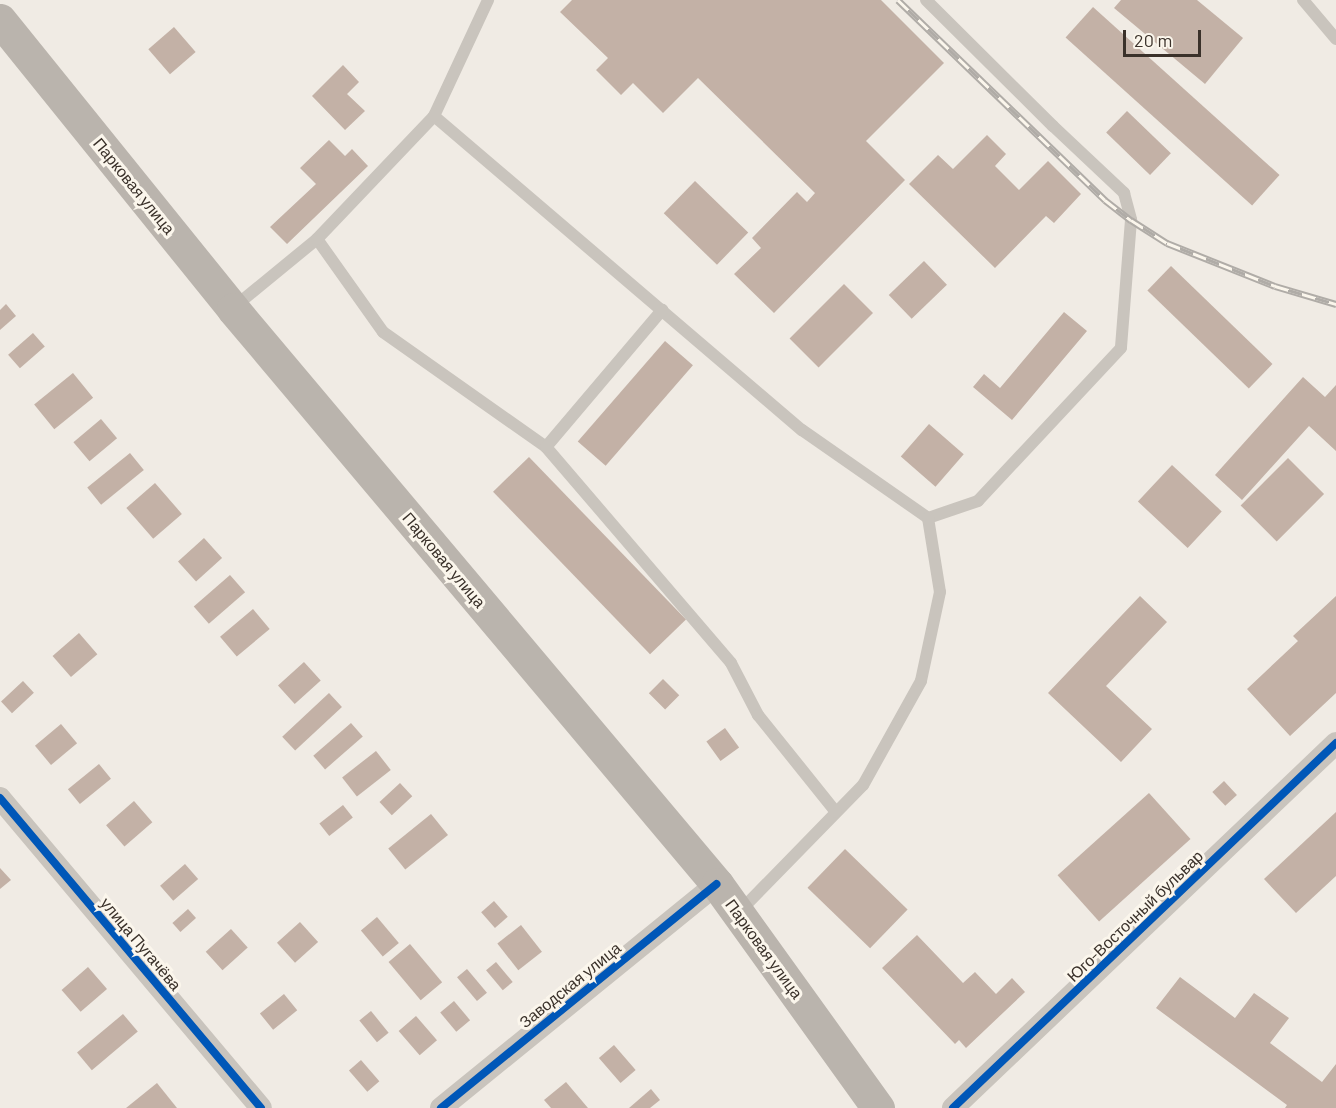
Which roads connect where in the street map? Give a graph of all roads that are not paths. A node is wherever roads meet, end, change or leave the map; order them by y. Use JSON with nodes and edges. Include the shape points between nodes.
{"nodes":[{"id":1,"x":488,"y":0,"type":"edge"},
{"id":2,"x":926,"y":0,"type":"edge"},
{"id":3,"x":1303,"y":0,"type":"edge"},
{"id":4,"x":0,"y":20,"type":"edge"},
{"id":5,"x":1336,"y":39,"type":"edge"},
{"id":6,"x":434,"y":116,"type":"junction"},
{"id":7,"x":317,"y":239,"type":"junction"},
{"id":8,"x":232,"y":309,"type":"junction"},
{"id":9,"x":662,"y":310,"type":"junction"},
{"id":10,"x":546,"y":447,"type":"junction"},
{"id":11,"x":927,"y":518,"type":"junction"},
{"id":12,"x":1336,"y":743,"type":"edge"},
{"id":13,"x":0,"y":798,"type":"edge"},
{"id":14,"x":836,"y":812,"type":"junction"},
{"id":15,"x":717,"y":884,"type":"junction"},
{"id":16,"x":738,"y":912,"type":"junction"},
{"id":17,"x":261,"y":1108,"type":"edge"},
{"id":18,"x":441,"y":1108,"type":"edge"},
{"id":19,"x":878,"y":1108,"type":"edge"},
{"id":20,"x":953,"y":1108,"type":"edge"}],
"edges":[{"from":1,"to":6,"type":"lane"},
{"from":2,"to":11,"type":"lane","via":[[1125,193],[1131,220],[1121,348],[978,501]]},
{"from":3,"to":5,"type":"lane"},
{"from":4,"to":8,"type":"main road","name":"Парковая улица"},
{"from":6,"to":7,"type":"lane"},
{"from":6,"to":9,"type":"lane"},
{"from":7,"to":8,"type":"lane"},
{"from":7,"to":10,"type":"lane","via":[[383,332]]},
{"from":8,"to":15,"type":"main road","name":"Парковая улица"},
{"from":9,"to":10,"type":"lane"},
{"from":9,"to":11,"type":"lane","via":[[802,430]]},
{"from":10,"to":14,"type":"lane","via":[[731,663],[758,716]]},
{"from":11,"to":14,"type":"lane","via":[[940,591],[921,681],[863,785]]},
{"from":12,"to":20,"type":"street","name":"Юго-Восточный бульвар"},
{"from":13,"to":17,"type":"street","name":"улица Пугачёва"},
{"from":14,"to":16,"type":"lane"},
{"from":15,"to":16,"type":"main road","name":"Парковая улица"},
{"from":15,"to":18,"type":"street","name":"Заводская улица"},
{"from":16,"to":19,"type":"main road","name":"Парковая улица"}]}
